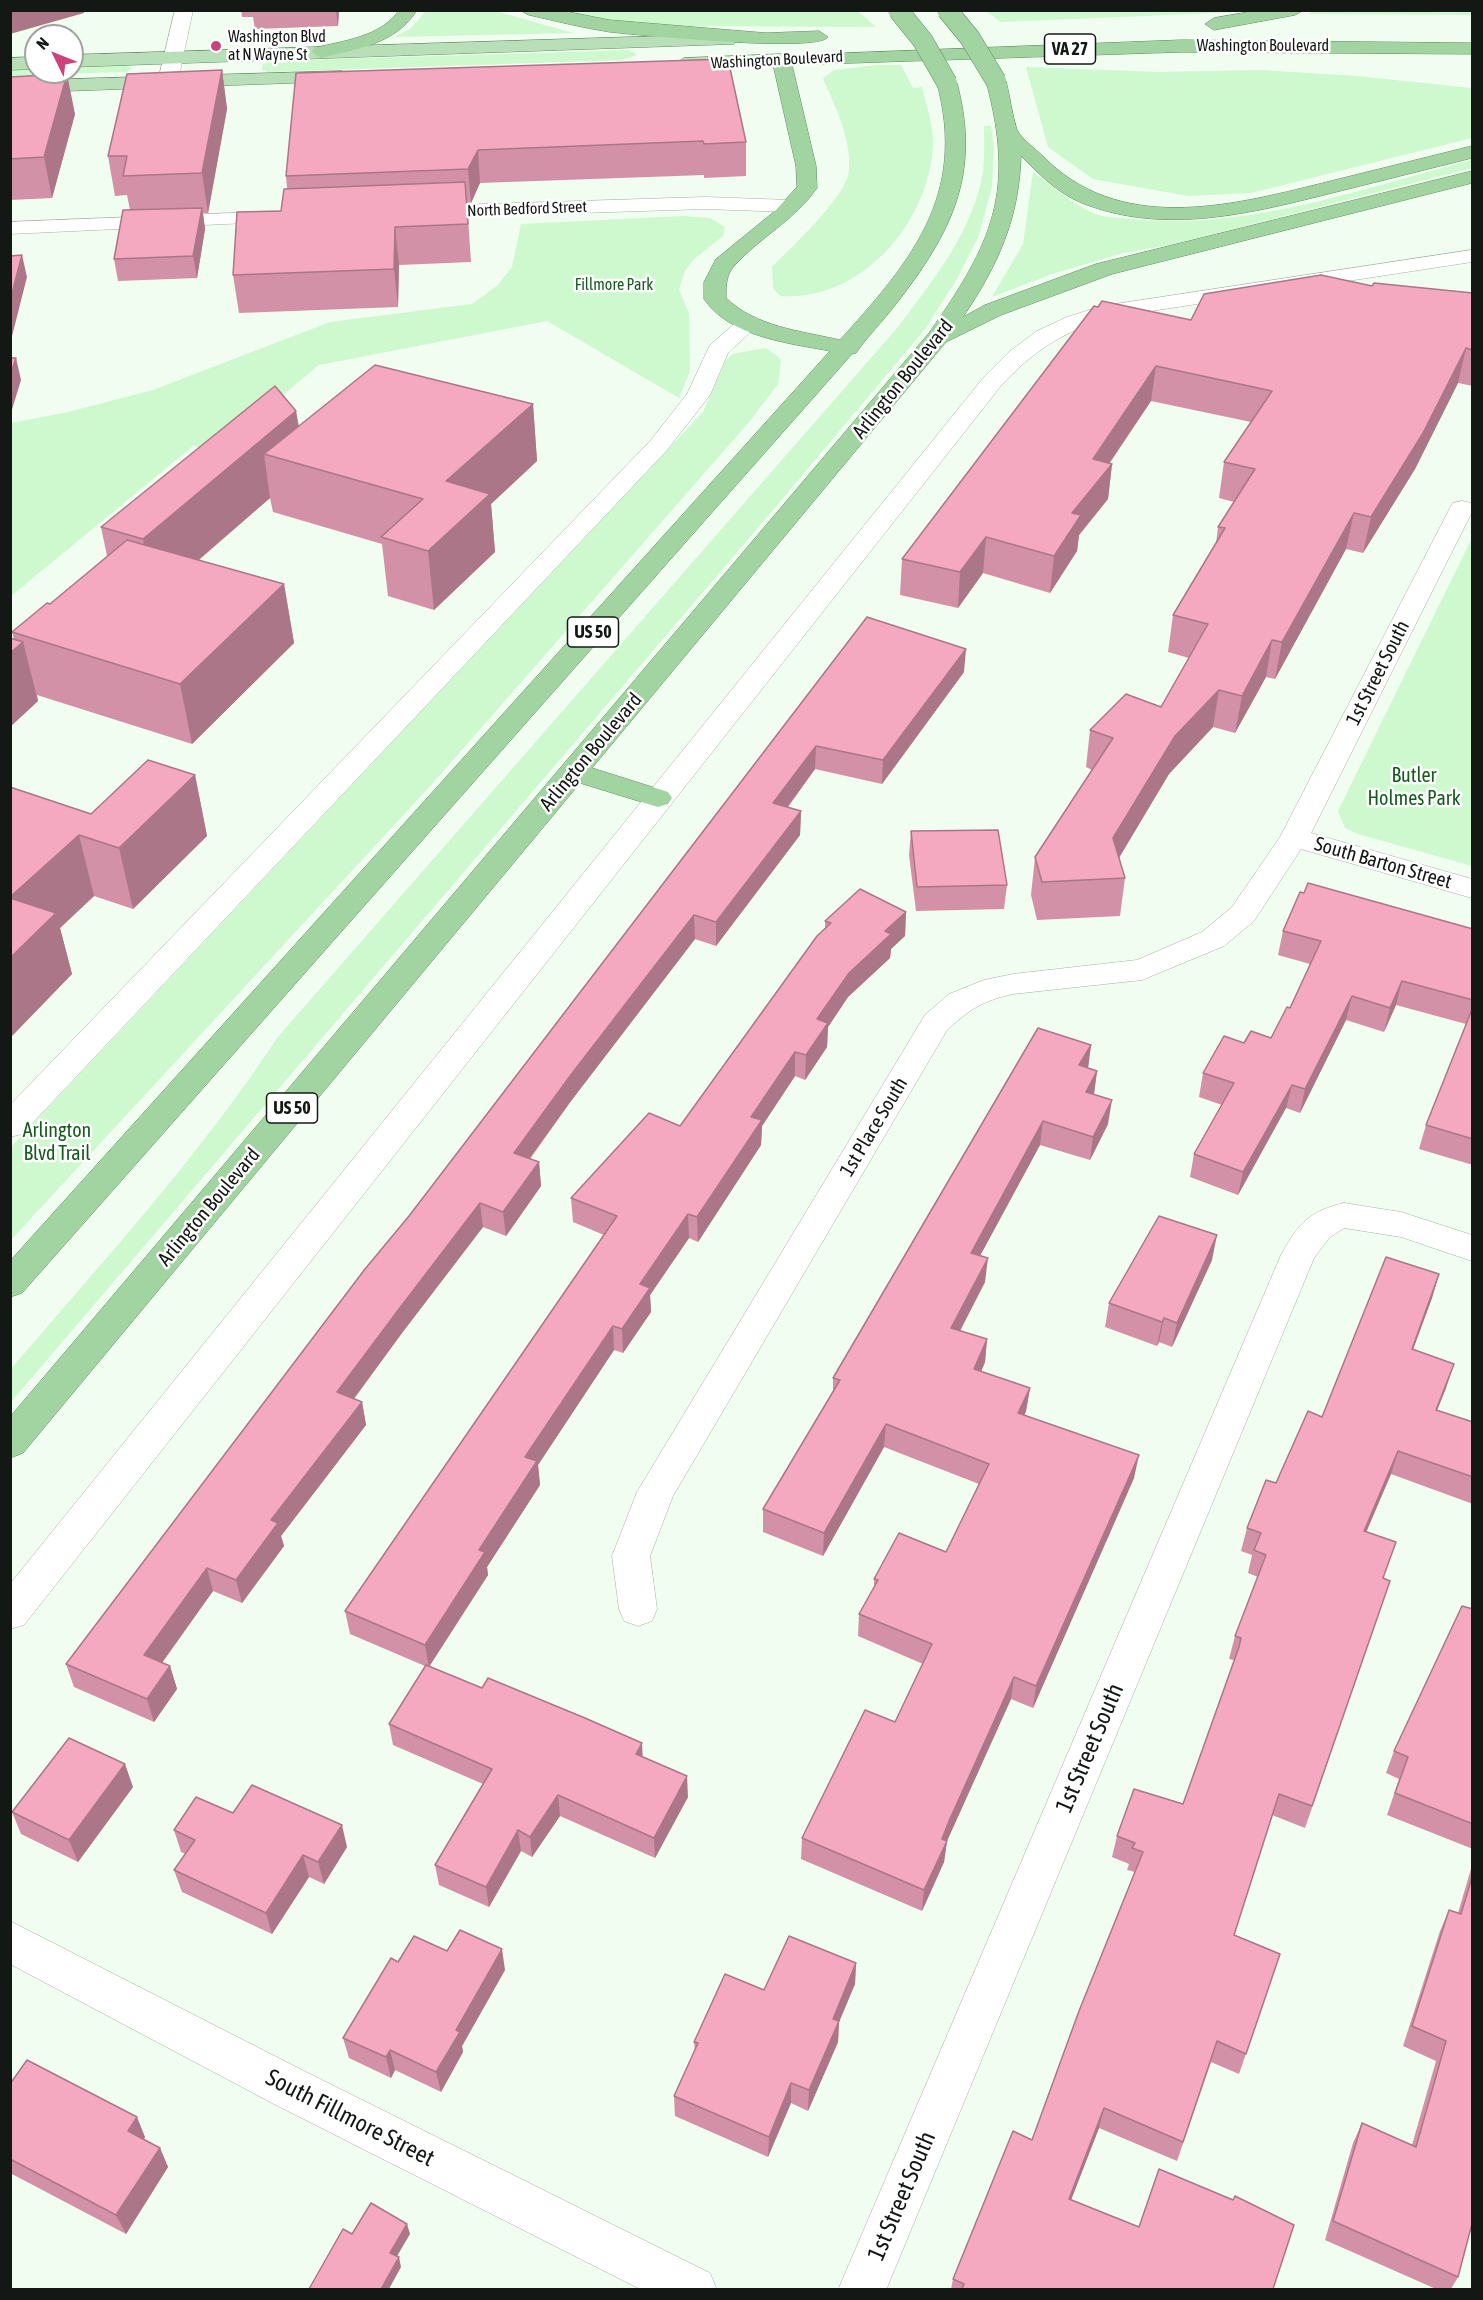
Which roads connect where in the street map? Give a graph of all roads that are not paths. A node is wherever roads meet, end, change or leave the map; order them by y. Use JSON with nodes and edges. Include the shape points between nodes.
{"nodes":[{"id":1,"x":184,"y":10,"type":"edge"},
{"id":2,"x":408,"y":10,"type":"edge"},
{"id":3,"x":529,"y":10,"type":"edge"},
{"id":4,"x":898,"y":10,"type":"edge"},
{"id":5,"x":947,"y":10,"type":"edge"},
{"id":6,"x":1295,"y":10,"type":"edge"},
{"id":7,"x":1214,"y":24,"type":"junction"},
{"id":8,"x":1310,"y":24,"type":"dead end"},
{"id":9,"x":1192,"y":25,"type":"dead end"},
{"id":10,"x":988,"y":31,"type":"dead end"},
{"id":11,"x":897,"y":34,"type":"dead end"},
{"id":12,"x":842,"y":36,"type":"dead end"},
{"id":13,"x":766,"y":39,"type":"junction"},
{"id":14,"x":1312,"y":46,"type":"junction"},
{"id":15,"x":1473,"y":49,"type":"edge"},
{"id":16,"x":321,"y":52,"type":"junction"},
{"id":17,"x":174,"y":58,"type":"junction"},
{"id":18,"x":1473,"y":58,"type":"edge"},
{"id":19,"x":781,"y":60,"type":"junction"},
{"id":20,"x":84,"y":62,"type":"edge"},
{"id":21,"x":662,"y":65,"type":"edge"},
{"id":22,"x":365,"y":77,"type":"edge"},
{"id":23,"x":168,"y":81,"type":"junction"},
{"id":24,"x":10,"y":87,"type":"edge"},
{"id":25,"x":1011,"y":135,"type":"junction"},
{"id":26,"x":1473,"y":152,"type":"edge"},
{"id":27,"x":1473,"y":177,"type":"edge"},
{"id":28,"x":791,"y":206,"type":"junction"},
{"id":29,"x":400,"y":213,"type":"edge"},
{"id":30,"x":308,"y":216,"type":"edge"},
{"id":31,"x":10,"y":228,"type":"edge"},
{"id":32,"x":1473,"y":256,"type":"edge"},
{"id":33,"x":749,"y":323,"type":"junction"},
{"id":34,"x":937,"y":338,"type":"junction"},
{"id":35,"x":848,"y":348,"type":"junction"},
{"id":36,"x":1462,"y":508,"type":"dead end"},
{"id":37,"x":574,"y":772,"type":"junction"},
{"id":38,"x":658,"y":798,"type":"junction"},
{"id":39,"x":1294,"y":838,"type":"junction"},
{"id":40,"x":1473,"y":889,"type":"edge"},
{"id":41,"x":10,"y":1126,"type":"edge"},
{"id":42,"x":1473,"y":1248,"type":"edge"},
{"id":43,"x":10,"y":1284,"type":"edge"},
{"id":44,"x":10,"y":1443,"type":"edge"},
{"id":45,"x":638,"y":1609,"type":"dead end"},
{"id":46,"x":10,"y":1613,"type":"edge"},
{"id":47,"x":10,"y":1941,"type":"edge"},
{"id":48,"x":693,"y":2289,"type":"edge"},
{"id":49,"x":862,"y":2289,"type":"edge"}],
"edges":[{"from":1,"to":17,"type":"street"},
{"from":2,"to":16,"type":"highway","via":[[398,24],[380,34]]},
{"from":3,"to":13,"type":"highway","via":[[609,26]]},
{"from":4,"to":35,"type":"highway","number":"US 50","bridge":true,"via":[[923,41],[947,83],[958,123],[958,144],[951,190],[933,236],[906,277]]},
{"from":5,"to":25,"type":"highway","name":"Arlington Boulevard","number":"US 50","bridge":true,"via":[[970,38],[996,81]]},
{"from":6,"to":7,"type":"highway"},
{"from":7,"to":8,"type":"highway","name":"Washington Boulevard"},
{"from":7,"to":9,"type":"highway","name":"Washington Boulevard"},
{"from":10,"to":11,"type":"highway"},
{"from":12,"to":13,"type":"highway","name":"Washington Boulevard"},
{"from":13,"to":16,"type":"main road","name":"Washington Boulevard"},
{"from":14,"to":15,"type":"highway","name":"Washington Boulevard","number":"VA 27"},
{"from":14,"to":18,"type":"highway"},
{"from":14,"to":19,"type":"highway","name":"Washington Boulevard","number":"VA 27","via":[[1105,48]]},
{"from":16,"to":17,"type":"main road","name":"Washington Boulevard"},
{"from":17,"to":20,"type":"main road","name":"Washington Boulevard"},
{"from":17,"to":23,"type":"street"},
{"from":19,"to":21,"type":"main road","name":"Washington Boulevard"},
{"from":19,"to":28,"type":"highway","via":[[807,174],[807,188]]},
{"from":22,"to":23,"type":"main road"},
{"from":23,"to":24,"type":"main road"},
{"from":25,"to":26,"type":"highway","via":[[1076,192],[1115,207],[1168,213],[1263,203]]},
{"from":25,"to":34,"type":"highway","name":"Arlington Boulevard","number":"US 50","via":[[1012,171],[995,242],[969,293]]},
{"from":27,"to":34,"type":"highway","via":[[1087,274],[993,310]]},
{"from":28,"to":29,"type":"street","name":"North Bedford Street","via":[[705,203]]},
{"from":28,"to":33,"type":"highway","via":[[718,273],[715,299]]},
{"from":30,"to":31,"type":"street"},
{"from":32,"to":38,"type":"street","via":[[1119,310],[1079,320],[1040,337],[1008,363]]},
{"from":33,"to":35,"type":"highway"},
{"from":33,"to":41,"type":"street","via":[[718,350],[698,395],[659,445]]},
{"from":34,"to":37,"type":"highway","name":"Arlington Boulevard","number":"US 50"},
{"from":35,"to":43,"type":"highway","number":"US 50"},
{"from":36,"to":39,"type":"street","name":"1st Street South"},
{"from":37,"to":38,"type":"highway"},
{"from":37,"to":44,"type":"highway","name":"Arlington Boulevard","number":"US 50"},
{"from":38,"to":46,"type":"street"},
{"from":39,"to":40,"type":"street","name":"South Barton Street"},
{"from":39,"to":45,"type":"street","name":"1st Place South","via":[[1243,914],[1203,944],[1142,970],[984,990],[960,1000],[936,1023],[656,1492],[631,1556]]},
{"from":42,"to":49,"type":"street","name":"1st Street South","via":[[1390,1222],[1334,1216],[1312,1233],[1298,1255]]},
{"from":47,"to":48,"type":"street","name":"South Fillmore Street","via":[[288,2087]]}]}
